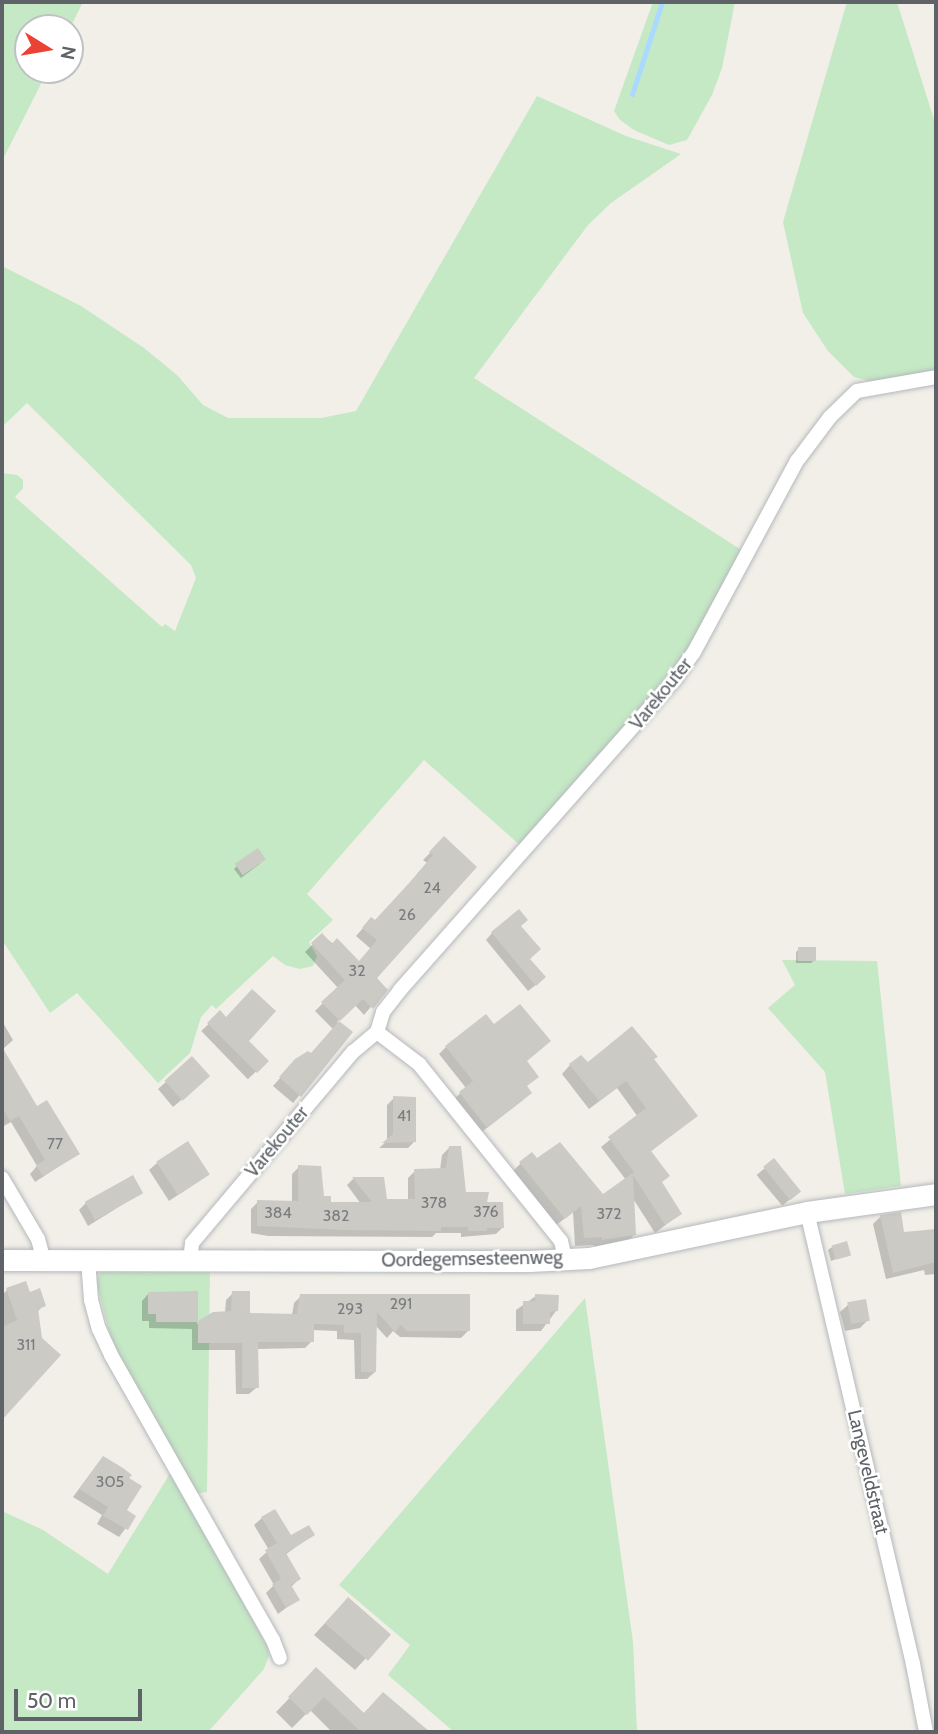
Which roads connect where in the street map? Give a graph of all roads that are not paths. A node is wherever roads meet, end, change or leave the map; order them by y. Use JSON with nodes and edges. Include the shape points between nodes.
{"nodes":[{"id":1,"x":936,"y":377,"type":"edge"},
{"id":2,"x":377,"y":1032,"type":"junction"},
{"id":3,"x":2,"y":1178,"type":"edge"},
{"id":4,"x":936,"y":1194,"type":"edge"},
{"id":5,"x":807,"y":1213,"type":"junction"},
{"id":6,"x":43,"y":1258,"type":"junction"},
{"id":7,"x":88,"y":1259,"type":"junction"},
{"id":8,"x":565,"y":1259,"type":"junction"},
{"id":9,"x":2,"y":1260,"type":"edge"},
{"id":10,"x":190,"y":1260,"type":"junction"},
{"id":11,"x":280,"y":1658,"type":"dead end"},
{"id":12,"x":926,"y":1732,"type":"edge"}],
"edges":[{"from":1,"to":2,"type":"street","name":"Varekouter","via":[[857,391],[830,417],[797,461],[675,679],[400,990],[383,1012]]},
{"from":2,"to":8,"type":"street","via":[[419,1064],[561,1241]]},
{"from":2,"to":10,"type":"street","name":"Varekouter","via":[[353,1052],[192,1242]]},
{"from":3,"to":6,"type":"street","via":[[38,1239]]},
{"from":4,"to":5,"type":"street","name":"Oordegemsesteenweg"},
{"from":5,"to":8,"type":"street","name":"Oordegemsesteenweg","via":[[647,1247]]},
{"from":5,"to":12,"type":"street","name":"Langeveldstraat"},
{"from":6,"to":7,"type":"street","name":"Oordegemsesteenweg"},
{"from":6,"to":9,"type":"street","name":"Oordegemsesteenweg"},
{"from":7,"to":10,"type":"street","name":"Oordegemsesteenweg"},
{"from":7,"to":11,"type":"street","via":[[92,1300],[111,1355]]},
{"from":8,"to":10,"type":"street","name":"Oordegemsesteenweg"}]}
